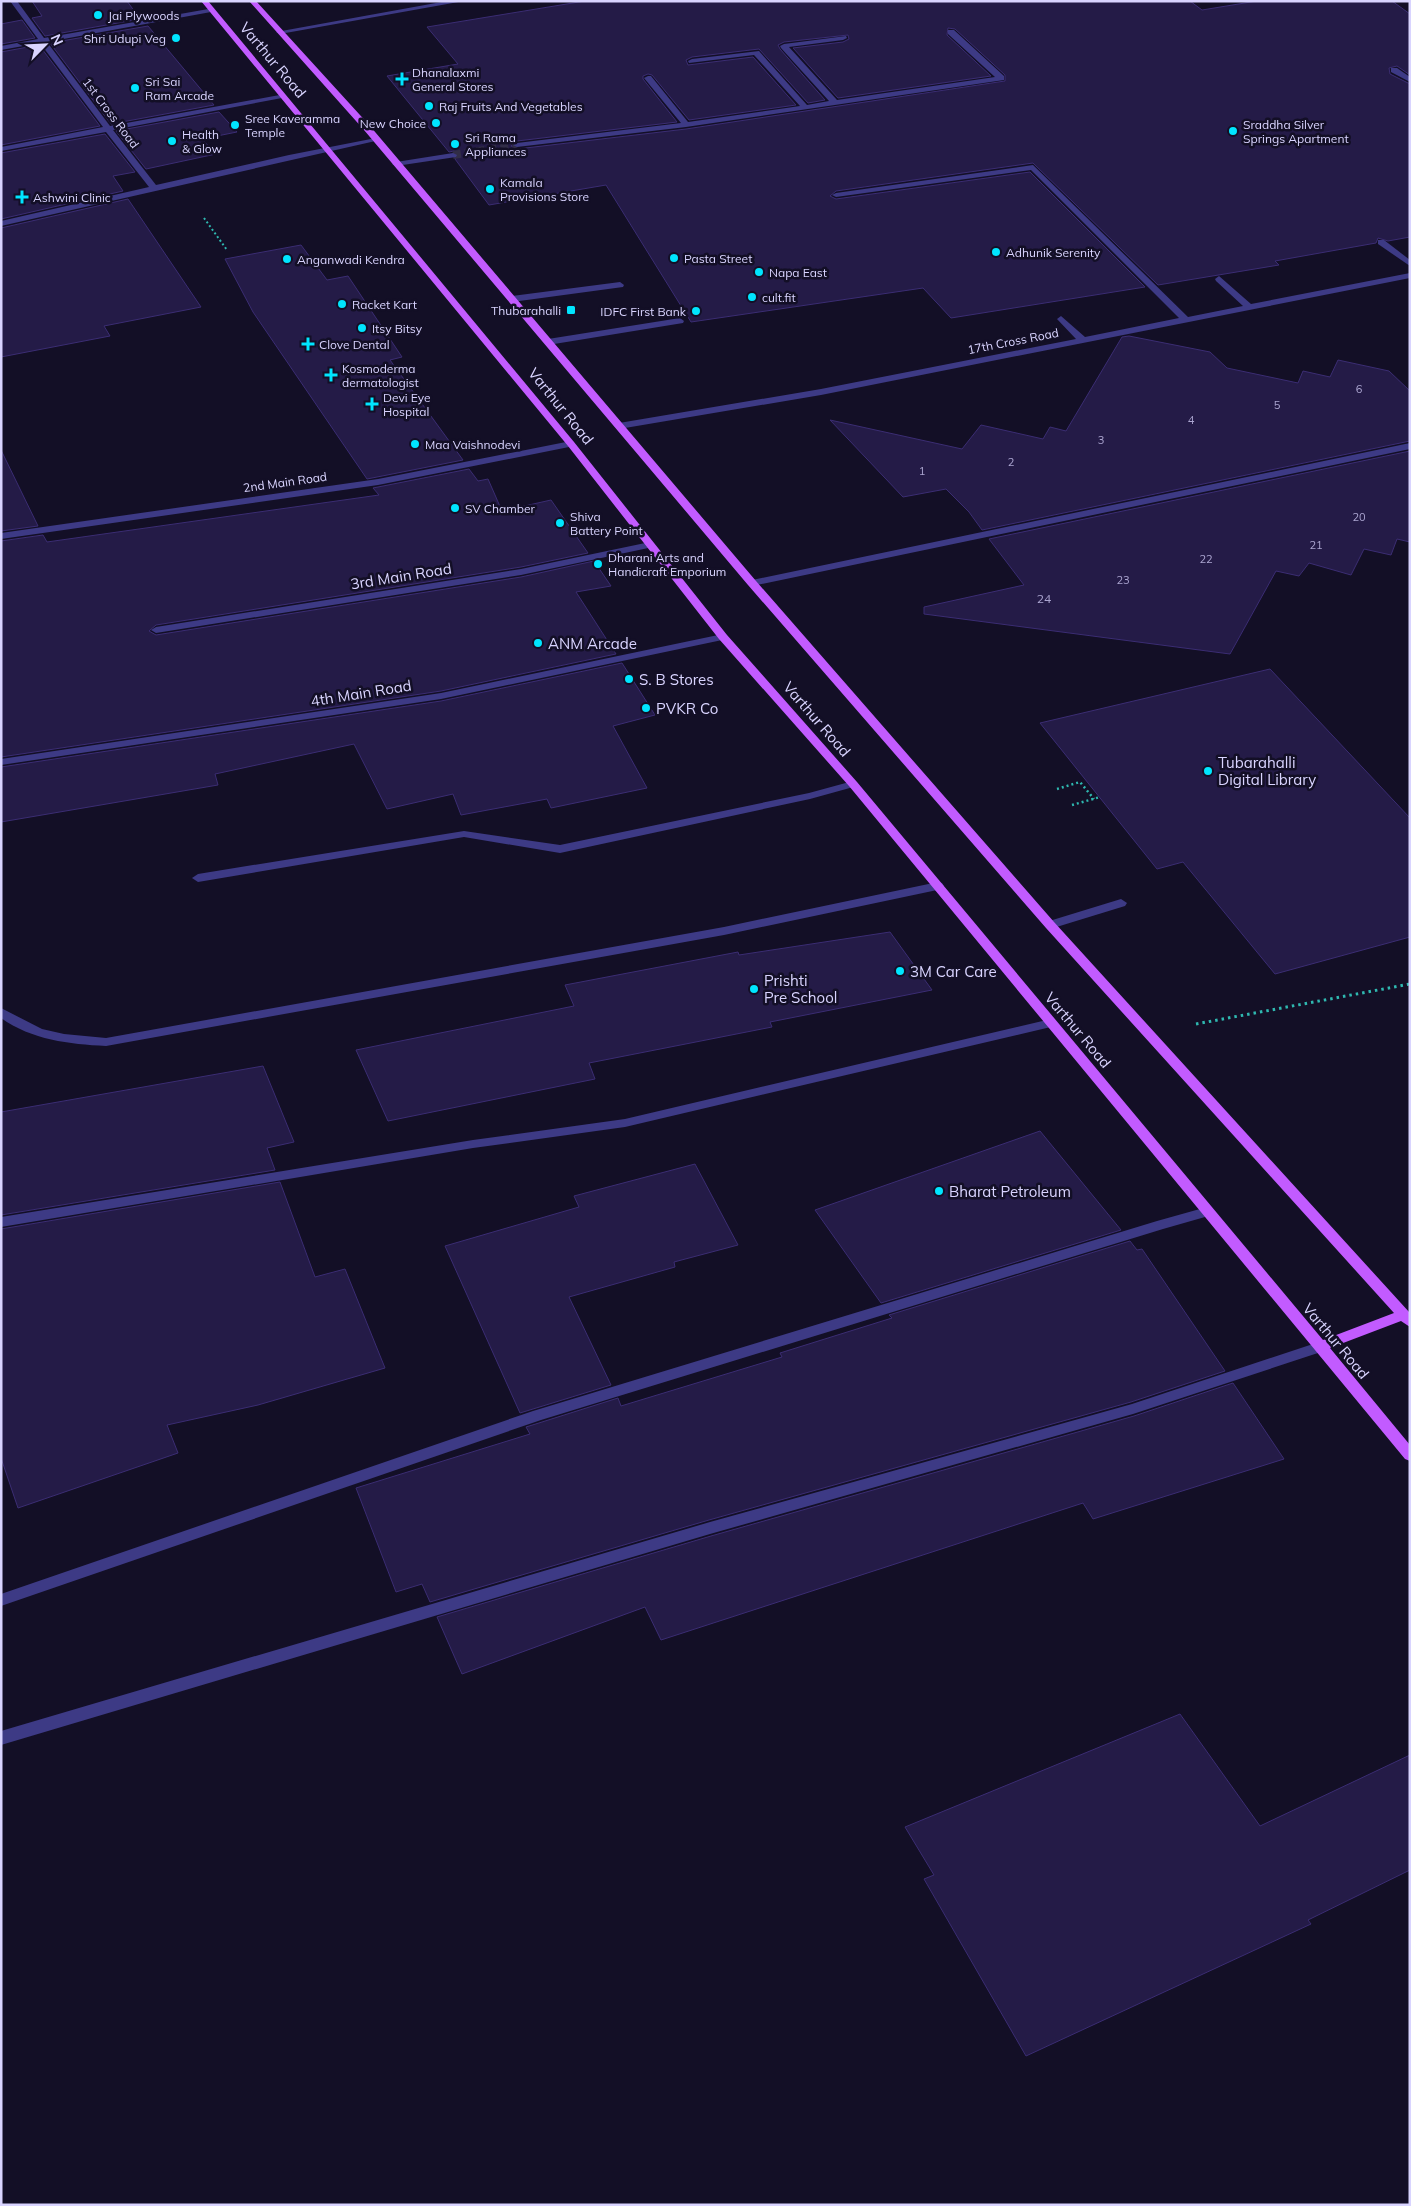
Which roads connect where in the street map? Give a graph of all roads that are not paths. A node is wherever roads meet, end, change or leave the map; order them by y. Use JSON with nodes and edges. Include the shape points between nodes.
{"nodes":[{"id":1,"x":13,"y":1,"type":"edge"},
{"id":2,"x":204,"y":1,"type":"edge"},
{"id":3,"x":252,"y":1,"type":"edge"},
{"id":4,"x":461,"y":1,"type":"edge"},
{"id":5,"x":211,"y":10,"type":"junction"},
{"id":6,"x":280,"y":32,"type":"junction"},
{"id":7,"x":951,"y":32,"type":"dead end"},
{"id":8,"x":843,"y":38,"type":"dead end"},
{"id":9,"x":43,"y":41,"type":"junction"},
{"id":10,"x":1,"y":48,"type":"edge"},
{"id":11,"x":692,"y":62,"type":"dead end"},
{"id":12,"x":1394,"y":70,"type":"dead end"},
{"id":13,"x":648,"y":78,"type":"dead end"},
{"id":14,"x":1410,"y":80,"type":"edge"},
{"id":15,"x":282,"y":96,"type":"junction"},
{"id":16,"x":835,"y":103,"type":"junction"},
{"id":17,"x":805,"y":107,"type":"junction"},
{"id":18,"x":686,"y":125,"type":"junction"},
{"id":19,"x":108,"y":129,"type":"junction"},
{"id":20,"x":376,"y":140,"type":"junction"},
{"id":21,"x":517,"y":145,"type":"tunnel mouth"},
{"id":22,"x":325,"y":149,"type":"junction"},
{"id":23,"x":1,"y":150,"type":"edge"},
{"id":24,"x":453,"y":155,"type":"tunnel mouth"},
{"id":25,"x":396,"y":164,"type":"junction"},
{"id":26,"x":156,"y":189,"type":"junction"},
{"id":27,"x":836,"y":195,"type":"dead end"},
{"id":28,"x":1,"y":224,"type":"edge"},
{"id":29,"x":1381,"y":242,"type":"dead end"},
{"id":30,"x":1410,"y":264,"type":"edge"},
{"id":31,"x":1410,"y":275,"type":"edge"},
{"id":32,"x":1219,"y":279,"type":"dead end"},
{"id":33,"x":620,"y":285,"type":"dead end"},
{"id":34,"x":512,"y":299,"type":"junction"},
{"id":35,"x":1249,"y":307,"type":"junction"},
{"id":36,"x":1061,"y":319,"type":"dead end"},
{"id":37,"x":1186,"y":320,"type":"junction"},
{"id":38,"x":680,"y":321,"type":"dead end"},
{"id":39,"x":1083,"y":340,"type":"junction"},
{"id":40,"x":548,"y":342,"type":"junction"},
{"id":41,"x":619,"y":426,"type":"junction"},
{"id":42,"x":570,"y":444,"type":"junction"},
{"id":43,"x":1410,"y":446,"type":"edge"},
{"id":44,"x":1,"y":536,"type":"edge"},
{"id":45,"x":650,"y":545,"type":"junction"},
{"id":46,"x":752,"y":583,"type":"junction"},
{"id":47,"x":156,"y":630,"type":"dead end"},
{"id":48,"x":723,"y":636,"type":"junction"},
{"id":49,"x":1,"y":762,"type":"edge"},
{"id":50,"x":853,"y":784,"type":"junction"},
{"id":51,"x":198,"y":878,"type":"dead end"},
{"id":52,"x":938,"y":886,"type":"junction"},
{"id":53,"x":1122,"y":903,"type":"dead end"},
{"id":54,"x":1050,"y":925,"type":"junction"},
{"id":55,"x":1,"y":1012,"type":"edge"},
{"id":56,"x":1051,"y":1023,"type":"junction"},
{"id":57,"x":1208,"y":1212,"type":"junction"},
{"id":58,"x":1,"y":1222,"type":"edge"},
{"id":59,"x":1406,"y":1318,"type":"edge"},
{"id":60,"x":1319,"y":1347,"type":"junction"},
{"id":61,"x":1410,"y":1455,"type":"edge"},
{"id":62,"x":1,"y":1600,"type":"edge"},
{"id":63,"x":1,"y":1738,"type":"edge"}],
"edges":[{"from":1,"to":9,"type":"street","name":"1st Cross Road"},
{"from":2,"to":5,"type":"main road","name":"Varthur Road"},
{"from":3,"to":6,"type":"main road","name":"Varthur Road"},
{"from":4,"to":6,"type":"street"},
{"from":5,"to":9,"type":"street"},
{"from":5,"to":15,"type":"main road","name":"Varthur Road"},
{"from":6,"to":20,"type":"main road","name":"Varthur Road"},
{"from":7,"to":16,"type":"street","via":[[1002,78]]},
{"from":8,"to":16,"type":"street","via":[[784,46]]},
{"from":9,"to":10,"type":"street"},
{"from":9,"to":19,"type":"street","name":"1st Cross Road"},
{"from":11,"to":17,"type":"street","via":[[756,53]]},
{"from":12,"to":14,"type":"street"},
{"from":13,"to":18,"type":"street"},
{"from":15,"to":19,"type":"street"},
{"from":15,"to":22,"type":"main road","name":"Varthur Road"},
{"from":16,"to":17,"type":"street"},
{"from":17,"to":18,"type":"street"},
{"from":18,"to":21,"type":"street"},
{"from":19,"to":23,"type":"street"},
{"from":19,"to":26,"type":"street","name":"1st Cross Road"},
{"from":20,"to":22,"type":"street"},
{"from":20,"to":25,"type":"main road","name":"Varthur Road"},
{"from":22,"to":26,"type":"street"},
{"from":22,"to":42,"type":"main road","name":"Varthur Road","via":[[390,223]]},
{"from":24,"to":25,"type":"street"},
{"from":25,"to":34,"type":"main road","name":"Varthur Road"},
{"from":26,"to":28,"type":"street"},
{"from":27,"to":37,"type":"street","via":[[1033,167]]},
{"from":29,"to":30,"type":"street"},
{"from":31,"to":35,"type":"street","name":"17th Cross Road"},
{"from":32,"to":35,"type":"street"},
{"from":33,"to":34,"type":"street"},
{"from":34,"to":40,"type":"main road","name":"Varthur Road"},
{"from":35,"to":37,"type":"street","name":"17th Cross Road"},
{"from":36,"to":39,"type":"street"},
{"from":37,"to":39,"type":"street","name":"17th Cross Road"},
{"from":38,"to":40,"type":"street"},
{"from":39,"to":41,"type":"street","name":"17th Cross Road","via":[[821,392]]},
{"from":40,"to":41,"type":"main road","name":"Varthur Road"},
{"from":41,"to":46,"type":"main road","name":"Varthur Road"},
{"from":42,"to":44,"type":"street","name":"2nd Main Road","via":[[378,482]]},
{"from":42,"to":45,"type":"main road","name":"Varthur Road"},
{"from":43,"to":46,"type":"street"},
{"from":45,"to":47,"type":"street","name":"3rd Main Road","via":[[521,572]]},
{"from":45,"to":48,"type":"main road","name":"Varthur Road"},
{"from":46,"to":54,"type":"main road","name":"Varthur Road"},
{"from":48,"to":49,"type":"street","name":"4th Main Road","via":[[440,696]]},
{"from":48,"to":50,"type":"main road","name":"Varthur Road"},
{"from":50,"to":51,"type":"street","via":[[560,848],[464,834]]},
{"from":50,"to":52,"type":"main road","name":"Varthur Road"},
{"from":52,"to":55,"type":"street","via":[[724,931],[106,1042],[46,1036]]},
{"from":52,"to":56,"type":"main road","name":"Varthur Road"},
{"from":53,"to":54,"type":"street"},
{"from":54,"to":59,"type":"main road","name":"Varthur Road"},
{"from":56,"to":57,"type":"main road","name":"Varthur Road"},
{"from":56,"to":58,"type":"street","via":[[625,1123],[473,1144]]},
{"from":57,"to":60,"type":"main road","name":"Varthur Road"},
{"from":57,"to":62,"type":"street","via":[[538,1415]]},
{"from":59,"to":60,"type":"main road"},
{"from":60,"to":61,"type":"main road","name":"Varthur Road"},
{"from":60,"to":63,"type":"street","via":[[1133,1409],[672,1539]]}]}
